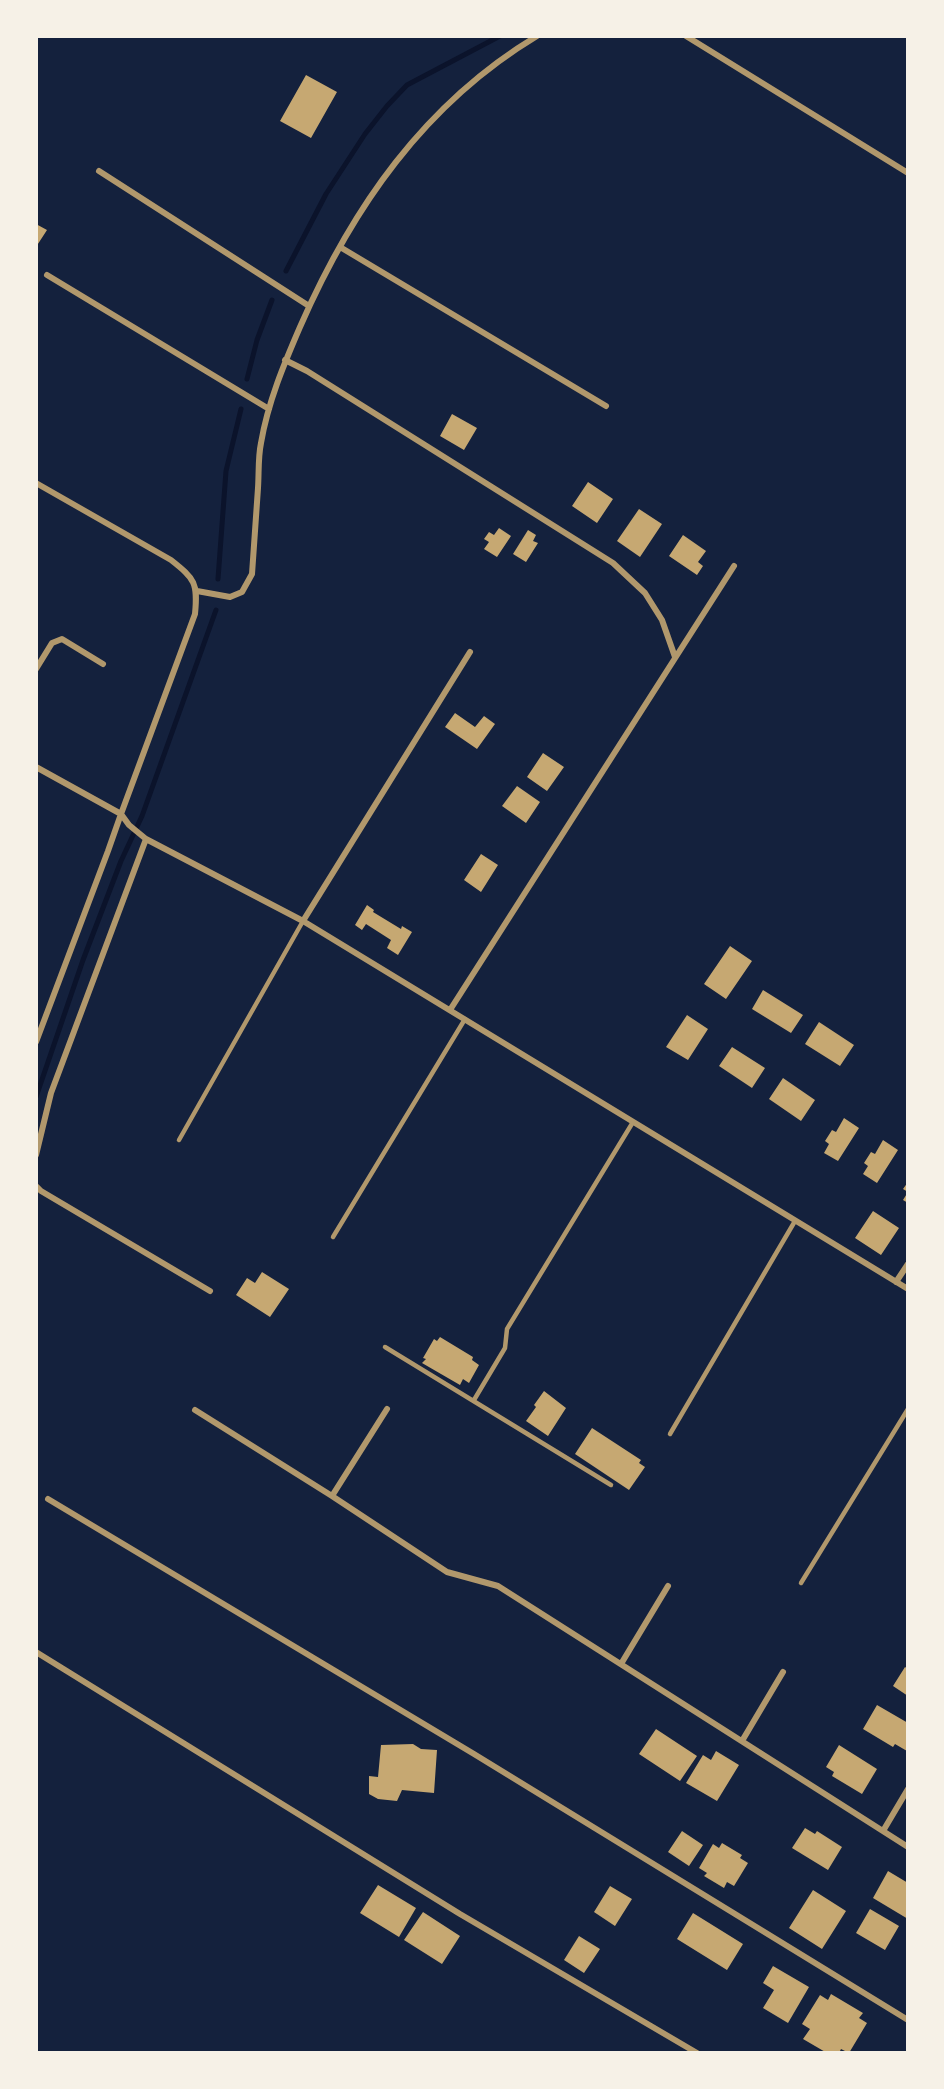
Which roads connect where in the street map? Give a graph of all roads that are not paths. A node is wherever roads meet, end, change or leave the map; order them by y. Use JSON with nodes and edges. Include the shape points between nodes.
{"nodes":[{"id":1,"x":537,"y":36,"type":"edge"},
{"id":2,"x":686,"y":36,"type":"edge"},
{"id":3,"x":99,"y":171,"type":"dead end"},
{"id":4,"x":908,"y":173,"type":"edge"},
{"id":5,"x":340,"y":247,"type":"junction"},
{"id":6,"x":47,"y":275,"type":"dead end"},
{"id":7,"x":309,"y":306,"type":"junction"},
{"id":8,"x":285,"y":360,"type":"junction"},
{"id":9,"x":606,"y":406,"type":"dead end"},
{"id":10,"x":268,"y":409,"type":"junction"},
{"id":11,"x":36,"y":483,"type":"edge"},
{"id":12,"x":734,"y":566,"type":"dead end"},
{"id":13,"x":197,"y":591,"type":"junction"},
{"id":14,"x":470,"y":652,"type":"dead end"},
{"id":15,"x":675,"y":657,"type":"junction"},
{"id":16,"x":104,"y":664,"type":"dead end"},
{"id":17,"x":36,"y":669,"type":"edge"},
{"id":18,"x":36,"y":767,"type":"edge"},
{"id":19,"x":120,"y":814,"type":"junction"},
{"id":20,"x":146,"y":839,"type":"junction"},
{"id":21,"x":303,"y":921,"type":"junction"},
{"id":22,"x":450,"y":1010,"type":"junction"},
{"id":23,"x":465,"y":1019,"type":"junction"},
{"id":24,"x":36,"y":1042,"type":"edge"},
{"id":25,"x":633,"y":1122,"type":"junction"},
{"id":26,"x":179,"y":1140,"type":"dead end"},
{"id":27,"x":36,"y":1155,"type":"edge"},
{"id":28,"x":36,"y":1186,"type":"edge"},
{"id":29,"x":795,"y":1221,"type":"junction"},
{"id":30,"x":333,"y":1237,"type":"dead end"},
{"id":31,"x":908,"y":1264,"type":"edge"},
{"id":32,"x":897,"y":1282,"type":"junction"},
{"id":33,"x":908,"y":1289,"type":"edge"},
{"id":34,"x":210,"y":1291,"type":"dead end"},
{"id":35,"x":385,"y":1347,"type":"dead end"},
{"id":36,"x":474,"y":1400,"type":"junction"},
{"id":37,"x":387,"y":1409,"type":"dead end"},
{"id":38,"x":908,"y":1409,"type":"edge"},
{"id":39,"x":195,"y":1410,"type":"dead end"},
{"id":40,"x":670,"y":1434,"type":"dead end"},
{"id":41,"x":611,"y":1485,"type":"dead end"},
{"id":42,"x":332,"y":1496,"type":"junction"},
{"id":43,"x":48,"y":1499,"type":"dead end"},
{"id":44,"x":801,"y":1583,"type":"dead end"},
{"id":45,"x":668,"y":1586,"type":"dead end"},
{"id":46,"x":36,"y":1652,"type":"edge"},
{"id":47,"x":621,"y":1664,"type":"junction"},
{"id":48,"x":783,"y":1672,"type":"dead end"},
{"id":49,"x":742,"y":1741,"type":"junction"},
{"id":50,"x":908,"y":1789,"type":"edge"},
{"id":51,"x":883,"y":1831,"type":"junction"},
{"id":52,"x":908,"y":1847,"type":"edge"},
{"id":53,"x":908,"y":2020,"type":"edge"},
{"id":54,"x":697,"y":2053,"type":"edge"}],
"edges":[{"from":1,"to":5,"type":"street","via":[[478,77],[414,138],[351,225]]},
{"from":2,"to":4,"type":"street"},
{"from":3,"to":7,"type":"street"},
{"from":5,"to":7,"type":"street"},
{"from":5,"to":9,"type":"street"},
{"from":6,"to":10,"type":"street"},
{"from":7,"to":8,"type":"street"},
{"from":8,"to":10,"type":"street"},
{"from":8,"to":15,"type":"street","via":[[613,563],[645,594],[662,620]]},
{"from":10,"to":13,"type":"street","via":[[261,444],[252,574],[242,592],[230,597]]},
{"from":11,"to":13,"type":"street","via":[[171,560],[186,572]]},
{"from":12,"to":15,"type":"street"},
{"from":13,"to":19,"type":"street","via":[[195,614]]},
{"from":14,"to":21,"type":"street"},
{"from":15,"to":22,"type":"street"},
{"from":16,"to":17,"type":"street","via":[[62,639],[52,642]]},
{"from":18,"to":19,"type":"street"},
{"from":19,"to":20,"type":"street"},
{"from":19,"to":24,"type":"street"},
{"from":20,"to":21,"type":"street"},
{"from":20,"to":27,"type":"street","via":[[51,1093]]},
{"from":21,"to":22,"type":"street"},
{"from":21,"to":26,"type":"lane"},
{"from":22,"to":23,"type":"street"},
{"from":23,"to":25,"type":"street"},
{"from":23,"to":30,"type":"lane"},
{"from":25,"to":29,"type":"street"},
{"from":25,"to":36,"type":"lane","via":[[507,1329],[505,1348]]},
{"from":28,"to":34,"type":"street"},
{"from":29,"to":32,"type":"street"},
{"from":29,"to":40,"type":"lane"},
{"from":31,"to":32,"type":"street"},
{"from":32,"to":33,"type":"street"},
{"from":35,"to":36,"type":"lane"},
{"from":36,"to":41,"type":"lane"},
{"from":37,"to":42,"type":"street"},
{"from":38,"to":44,"type":"lane"},
{"from":39,"to":42,"type":"street"},
{"from":42,"to":47,"type":"street","via":[[447,1572],[498,1587]]},
{"from":43,"to":53,"type":"street"},
{"from":45,"to":47,"type":"street"},
{"from":46,"to":54,"type":"street","via":[[460,1914]]},
{"from":47,"to":49,"type":"street"},
{"from":48,"to":49,"type":"street"},
{"from":49,"to":51,"type":"street"},
{"from":50,"to":51,"type":"street"},
{"from":51,"to":52,"type":"street"}]}
